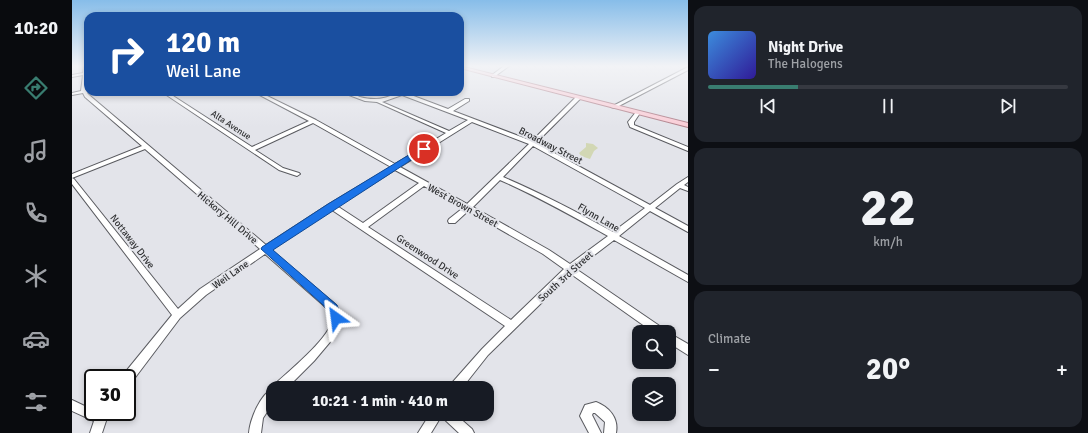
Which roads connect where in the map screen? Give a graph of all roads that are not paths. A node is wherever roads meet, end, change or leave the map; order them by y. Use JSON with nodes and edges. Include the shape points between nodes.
{"nodes":[{"id":1,"x":532,"y":86,"type":"edge"},
{"id":2,"x":653,"y":86,"type":"edge"},
{"id":3,"x":84,"y":91,"type":"edge"},
{"id":4,"x":72,"y":94,"type":"edge"},
{"id":5,"x":91,"y":96,"type":"edge"},
{"id":6,"x":170,"y":96,"type":"edge"},
{"id":7,"x":264,"y":96,"type":"edge"},
{"id":8,"x":357,"y":96,"type":"edge"},
{"id":9,"x":394,"y":96,"type":"edge"},
{"id":10,"x":409,"y":96,"type":"edge"},
{"id":11,"x":578,"y":98,"type":"junction"},
{"id":12,"x":467,"y":100,"type":"dead end"},
{"id":13,"x":379,"y":102,"type":"junction"},
{"id":14,"x":613,"y":107,"type":"junction"},
{"id":15,"x":449,"y":112,"type":"junction"},
{"id":16,"x":638,"y":113,"type":"junction"},
{"id":17,"x":471,"y":120,"type":"junction"},
{"id":18,"x":314,"y":122,"type":"junction"},
{"id":19,"x":688,"y":125,"type":"edge"},
{"id":20,"x":449,"y":133,"type":"junction"},
{"id":21,"x":532,"y":144,"type":"junction"},
{"id":22,"x":145,"y":147,"type":"junction"},
{"id":23,"x":252,"y":149,"type":"junction"},
{"id":24,"x":688,"y":149,"type":"edge"},
{"id":25,"x":395,"y":167,"type":"junction"},
{"id":26,"x":297,"y":174,"type":"dead end"},
{"id":27,"x":72,"y":176,"type":"edge"},
{"id":28,"x":498,"y":177,"type":"junction"},
{"id":29,"x":688,"y":179,"type":"edge"},
{"id":30,"x":72,"y":180,"type":"edge"},
{"id":31,"x":423,"y":183,"type":"junction"},
{"id":32,"x":679,"y":185,"type":"junction"},
{"id":33,"x":688,"y":189,"type":"edge"},
{"id":34,"x":331,"y":206,"type":"junction"},
{"id":35,"x":468,"y":208,"type":"junction"},
{"id":36,"x":649,"y":208,"type":"junction"},
{"id":37,"x":452,"y":221,"type":"dead end"},
{"id":38,"x":363,"y":227,"type":"junction"},
{"id":39,"x":688,"y":229,"type":"edge"},
{"id":40,"x":612,"y":236,"type":"junction"},
{"id":41,"x":266,"y":249,"type":"junction"},
{"id":42,"x":570,"y":269,"type":"junction"},
{"id":43,"x":688,"y":279,"type":"edge"},
{"id":44,"x":177,"y":315,"type":"junction"},
{"id":45,"x":651,"y":325,"type":"edge"},
{"id":46,"x":512,"y":326,"type":"junction"},
{"id":47,"x":676,"y":342,"type":"edge"},
{"id":48,"x":688,"y":350,"type":"edge"},
{"id":49,"x":135,"y":369,"type":"edge"},
{"id":50,"x":286,"y":381,"type":"edge"},
{"id":51,"x":461,"y":381,"type":"edge"},
{"id":52,"x":266,"y":404,"type":"edge"},
{"id":53,"x":72,"y":405,"type":"edge"},
{"id":54,"x":84,"y":411,"type":"edge"},
{"id":55,"x":100,"y":421,"type":"edge"},
{"id":56,"x":432,"y":421,"type":"edge"},
{"id":57,"x":455,"y":421,"type":"edge"},
{"id":58,"x":96,"y":433,"type":"edge"},
{"id":59,"x":255,"y":433,"type":"edge"},
{"id":60,"x":424,"y":433,"type":"edge"},
{"id":61,"x":468,"y":433,"type":"edge"},
{"id":62,"x":594,"y":433,"type":"edge"},
{"id":63,"x":610,"y":433,"type":"edge"}],
"edges":[{"from":1,"to":11,"type":"main road"},
{"from":2,"to":14,"type":"street"},
{"from":3,"to":4,"type":"street"},
{"from":5,"to":22,"type":"street","name":"Hickory Hill Drive"},
{"from":6,"to":23,"type":"street","name":"Alta Avenue"},
{"from":7,"to":18,"type":"street","name":"West Brown Street"},
{"from":8,"to":13,"type":"street"},
{"from":9,"to":13,"type":"street"},
{"from":10,"to":15,"type":"street","name":"Broadway Street"},
{"from":11,"to":14,"type":"main road"},
{"from":11,"to":21,"type":"street"},
{"from":12,"to":15,"type":"street"},
{"from":13,"to":20,"type":"street"},
{"from":14,"to":16,"type":"main road"},
{"from":15,"to":17,"type":"street","name":"Broadway Street"},
{"from":16,"to":19,"type":"main road"},
{"from":16,"to":24,"type":"street","via":[[631,122],[632,126]]},
{"from":17,"to":20,"type":"street","name":"Weil Lane"},
{"from":17,"to":21,"type":"street","name":"Broadway Street"},
{"from":18,"to":23,"type":"street","name":"Alta Avenue"},
{"from":18,"to":25,"type":"street","name":"West Brown Street"},
{"from":20,"to":25,"type":"street","name":"Weil Lane"},
{"from":21,"to":28,"type":"street"},
{"from":21,"to":36,"type":"street","name":"Broadway Street"},
{"from":22,"to":27,"type":"street"},
{"from":22,"to":41,"type":"street","name":"Hickory Hill Drive"},
{"from":23,"to":26,"type":"street","via":[[281,170]]},
{"from":25,"to":31,"type":"street","name":"West Brown Street"},
{"from":25,"to":34,"type":"street","name":"Weil Lane"},
{"from":28,"to":35,"type":"street"},
{"from":28,"to":40,"type":"street","name":"Flynn Lane","via":[[540,195]]},
{"from":29,"to":32,"type":"street","name":"South 3rd Street"},
{"from":30,"to":44,"type":"street","name":"Nottaway Drive"},
{"from":31,"to":35,"type":"street","name":"West Brown Street"},
{"from":31,"to":38,"type":"street"},
{"from":32,"to":33,"type":"street"},
{"from":32,"to":36,"type":"street","name":"South 3rd Street"},
{"from":34,"to":38,"type":"street","name":"Greenwood Drive"},
{"from":34,"to":41,"type":"street","name":"Weil Lane"},
{"from":35,"to":37,"type":"street"},
{"from":35,"to":42,"type":"street","name":"West Brown Street"},
{"from":36,"to":39,"type":"street","name":"Broadway Street"},
{"from":36,"to":40,"type":"street","name":"South 3rd Street"},
{"from":38,"to":46,"type":"street","name":"Greenwood Drive"},
{"from":40,"to":42,"type":"street","name":"South 3rd Street"},
{"from":40,"to":43,"type":"street","name":"Flynn Lane"},
{"from":41,"to":44,"type":"street","name":"Weil Lane","via":[[204,292]]},
{"from":41,"to":50,"type":"street","name":"Hickory Hill Drive","via":[[326,301],[333,308],[336,318],[330,335]]},
{"from":42,"to":45,"type":"street","name":"West Brown Street"},
{"from":42,"to":46,"type":"street","name":"South 3rd Street"},
{"from":44,"to":49,"type":"street","name":"Weil Lane"},
{"from":46,"to":51,"type":"street","name":"South 3rd Street","via":[[484,352]]},
{"from":47,"to":48,"type":"street"},
{"from":52,"to":59,"type":"street","via":[[256,421]]},
{"from":53,"to":54,"type":"street"},
{"from":55,"to":58,"type":"street"},
{"from":56,"to":60,"type":"street"},
{"from":57,"to":61,"type":"street"},
{"from":62,"to":63,"type":"street","via":[[586,416],[589,409],[596,407],[608,418],[612,429]]}]}
